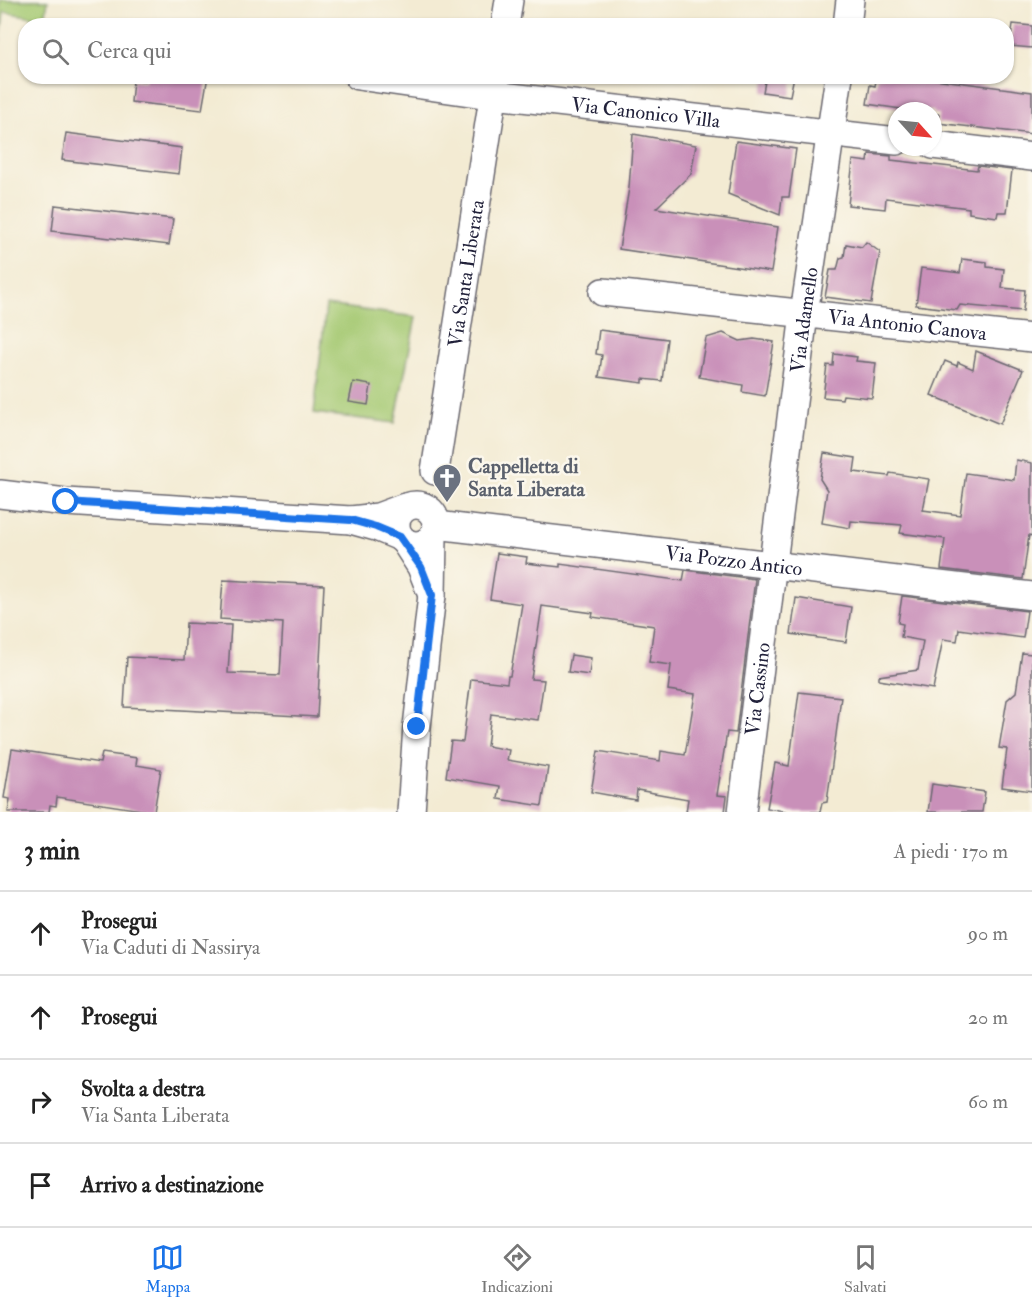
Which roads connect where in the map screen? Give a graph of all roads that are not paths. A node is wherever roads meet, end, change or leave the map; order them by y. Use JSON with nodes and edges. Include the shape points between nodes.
{"nodes":[{"id":1,"x":509,"y":0,"type":"edge"},
{"id":2,"x":850,"y":0,"type":"edge"},
{"id":3,"x":506,"y":18,"type":"edge"},
{"id":4,"x":848,"y":18,"type":"edge"},
{"id":5,"x":468,"y":84,"type":"edge"},
{"id":6,"x":838,"y":84,"type":"edge"},
{"id":7,"x":495,"y":86,"type":"edge"},
{"id":8,"x":831,"y":134,"type":"junction"},
{"id":9,"x":888,"y":140,"type":"edge"},
{"id":10,"x":942,"y":146,"type":"edge"},
{"id":11,"x":1032,"y":157,"type":"edge"},
{"id":12,"x":603,"y":292,"type":"dead end"},
{"id":13,"x":804,"y":314,"type":"junction"},
{"id":14,"x":1032,"y":338,"type":"edge"},
{"id":15,"x":0,"y":495,"type":"edge"},
{"id":16,"x":424,"y":518,"type":"junction"},
{"id":17,"x":351,"y":520,"type":"junction"},
{"id":18,"x":402,"y":540,"type":"junction"},
{"id":19,"x":773,"y":564,"type":"junction"},
{"id":20,"x":432,"y":595,"type":"junction"},
{"id":21,"x":1032,"y":596,"type":"edge"},
{"id":22,"x":415,"y":811,"type":"edge"},
{"id":23,"x":741,"y":812,"type":"edge"}],
"edges":[{"from":1,"to":3,"type":"street"},
{"from":2,"to":4,"type":"street"},
{"from":5,"to":7,"type":"street","name":"Via Canonico Villa"},
{"from":6,"to":8,"type":"street","name":"Via Adamello"},
{"from":7,"to":8,"type":"street","name":"Via Canonico Villa"},
{"from":7,"to":16,"type":"street","name":"Via Santa Liberata","via":[[435,471]]},
{"from":8,"to":9,"type":"street","name":"Via Canonico Villa"},
{"from":8,"to":13,"type":"street","name":"Via Adamello"},
{"from":10,"to":11,"type":"street"},
{"from":12,"to":13,"type":"street","name":"Via Antonio Canova"},
{"from":13,"to":14,"type":"street","name":"Via Antonio Canova"},
{"from":13,"to":19,"type":"street","name":"Via Adamello"},
{"from":15,"to":17,"type":"street"},
{"from":16,"to":17,"type":"street"},
{"from":16,"to":18,"type":"street","via":[[425,543]]},
{"from":16,"to":19,"type":"street","name":"Via Pozzo Antico"},
{"from":16,"to":20,"type":"street","name":"Via Santa Liberata"},
{"from":17,"to":18,"type":"street"},
{"from":18,"to":20,"type":"street","name":"Via Santa Liberata","via":[[421,567]]},
{"from":19,"to":21,"type":"street","name":"Via Pozzo Antico"},
{"from":19,"to":23,"type":"street","name":"Via Cassino"},
{"from":20,"to":22,"type":"street","name":"Via Santa Liberata","via":[[418,716]]}]}
